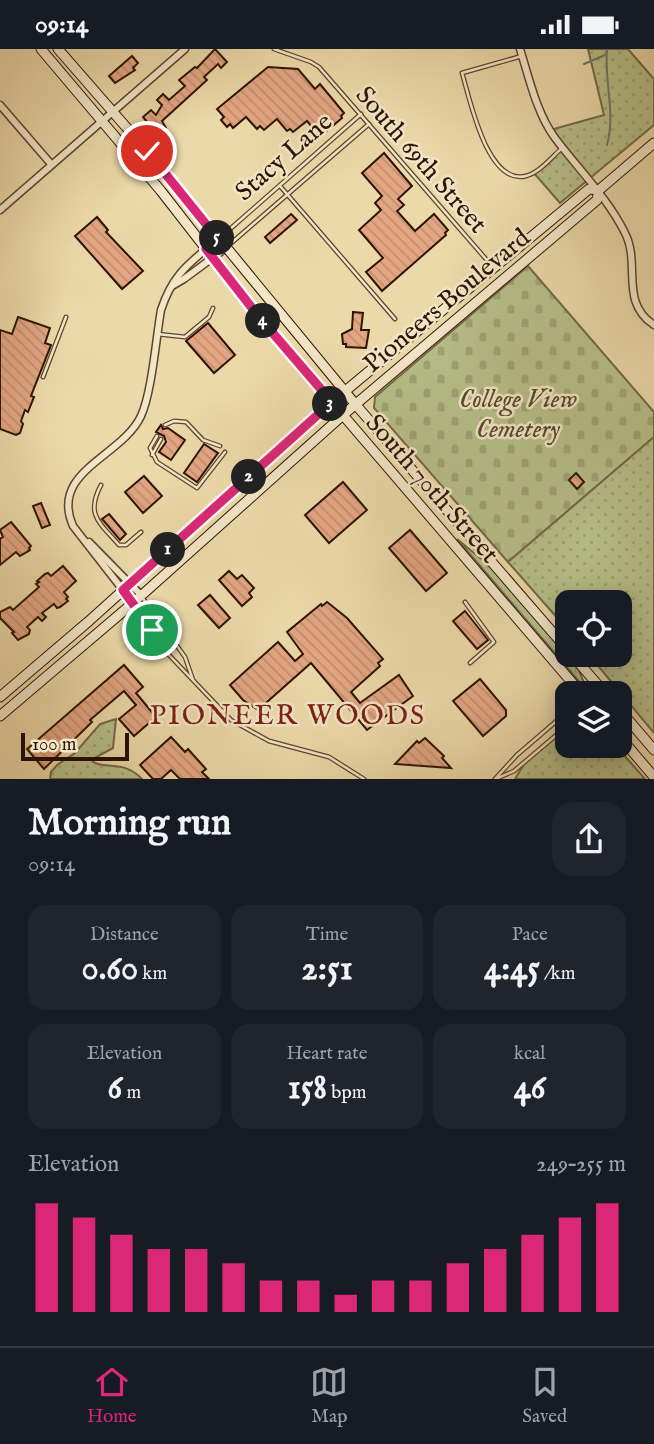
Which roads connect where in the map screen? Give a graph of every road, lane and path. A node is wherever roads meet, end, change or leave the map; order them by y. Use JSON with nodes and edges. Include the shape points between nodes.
{"nodes":[{"id":1,"x":41,"y":49,"type":"edge"},
{"id":2,"x":58,"y":49,"type":"edge"},
{"id":3,"x":185,"y":49,"type":"edge"},
{"id":4,"x":274,"y":49,"type":"edge"},
{"id":5,"x":521,"y":53,"type":"edge"},
{"id":6,"x":0,"y":105,"type":"edge"},
{"id":7,"x":113,"y":112,"type":"junction"},
{"id":8,"x":361,"y":114,"type":"junction"},
{"id":9,"x":103,"y":121,"type":"junction"},
{"id":10,"x":369,"y":124,"type":"junction"},
{"id":11,"x":654,"y":143,"type":"edge"},
{"id":12,"x":563,"y":148,"type":"junction"},
{"id":13,"x":51,"y":164,"type":"junction"},
{"id":14,"x":279,"y":185,"type":"junction"},
{"id":15,"x":599,"y":190,"type":"junction"},
{"id":16,"x":287,"y":194,"type":"junction"},
{"id":17,"x":0,"y":209,"type":"edge"},
{"id":18,"x":218,"y":239,"type":"junction"},
{"id":19,"x":226,"y":248,"type":"junction"},
{"id":20,"x":206,"y":249,"type":"junction"},
{"id":21,"x":213,"y":258,"type":"junction"},
{"id":22,"x":494,"y":268,"type":"junction"},
{"id":23,"x":503,"y":279,"type":"junction"},
{"id":24,"x":172,"y":286,"type":"junction"},
{"id":25,"x":213,"y":308,"type":"dead end"},
{"id":26,"x":66,"y":317,"type":"dead end"},
{"id":27,"x":395,"y":319,"type":"dead end"},
{"id":28,"x":654,"y":325,"type":"edge"},
{"id":29,"x":157,"y":334,"type":"junction"},
{"id":30,"x":43,"y":377,"type":"dead end"},
{"id":31,"x":345,"y":391,"type":"junction"},
{"id":32,"x":332,"y":402,"type":"junction"},
{"id":33,"x":356,"y":404,"type":"junction"},
{"id":34,"x":343,"y":415,"type":"junction"},
{"id":35,"x":166,"y":426,"type":"dead end"},
{"id":36,"x":159,"y":437,"type":"dead end"},
{"id":37,"x":220,"y":446,"type":"dead end"},
{"id":38,"x":225,"y":452,"type":"dead end"},
{"id":39,"x":101,"y":485,"type":"dead end"},
{"id":40,"x":141,"y":532,"type":"dead end"},
{"id":41,"x":127,"y":587,"type":"junction"},
{"id":42,"x":141,"y":595,"type":"junction"},
{"id":43,"x":465,"y":602,"type":"dead end"},
{"id":44,"x":133,"y":603,"type":"junction"},
{"id":45,"x":555,"y":635,"type":"edge"},
{"id":46,"x":470,"y":663,"type":"dead end"},
{"id":47,"x":582,"y":667,"type":"edge"},
{"id":48,"x":193,"y":680,"type":"junction"},
{"id":49,"x":571,"y":681,"type":"edge"},
{"id":50,"x":594,"y":681,"type":"edge"},
{"id":51,"x":0,"y":698,"type":"edge"},
{"id":52,"x":0,"y":716,"type":"edge"},
{"id":53,"x":555,"y":722,"type":"edge"},
{"id":54,"x":632,"y":724,"type":"edge"},
{"id":55,"x":555,"y":736,"type":"edge"},
{"id":56,"x":654,"y":750,"type":"edge"},
{"id":57,"x":632,"y":751,"type":"edge"},
{"id":58,"x":654,"y":777,"type":"edge"},
{"id":59,"x":364,"y":779,"type":"edge"},
{"id":60,"x":496,"y":779,"type":"edge"}],
"edges":[{"from":1,"to":9,"type":"main road","name":"South 70th Street"},
{"from":2,"to":7,"type":"main road","name":"South 70th Street"},
{"from":3,"to":7,"type":"street"},
{"from":4,"to":8,"type":"lane","name":"South 69th Street","via":[[319,67]]},
{"from":5,"to":12,"type":"street","via":[[544,117]]},
{"from":5,"to":12,"type":"lane","via":[[462,73],[483,140],[498,166],[520,177],[534,173]]},
{"from":6,"to":13,"type":"street"},
{"from":7,"to":9,"type":"street"},
{"from":7,"to":18,"type":"main road","name":"South 70th Street"},
{"from":8,"to":10,"type":"lane","name":"South 69th Street"},
{"from":8,"to":14,"type":"lane","name":"Stacy Lane"},
{"from":9,"to":13,"type":"street"},
{"from":9,"to":20,"type":"main road","name":"South 70th Street"},
{"from":10,"to":16,"type":"lane","name":"Stacy Lane"},
{"from":10,"to":22,"type":"lane","name":"South 69th Street"},
{"from":11,"to":15,"type":"main road","name":"Pioneers Boulevard"},
{"from":12,"to":15,"type":"street"},
{"from":13,"to":17,"type":"street"},
{"from":14,"to":16,"type":"lane"},
{"from":14,"to":18,"type":"lane","name":"Stacy Lane"},
{"from":15,"to":22,"type":"main road","name":"Pioneers Boulevard","via":[[589,189]]},
{"from":15,"to":23,"type":"main road","name":"Pioneers Boulevard","via":[[597,200]]},
{"from":15,"to":28,"type":"street","via":[[629,240],[636,306]]},
{"from":16,"to":19,"type":"lane","name":"Stacy Lane"},
{"from":16,"to":27,"type":"lane"},
{"from":18,"to":19,"type":"main road","name":"South 70th Street"},
{"from":18,"to":20,"type":"street","name":"Stacy Lane"},
{"from":19,"to":21,"type":"street","name":"Stacy Lane"},
{"from":19,"to":31,"type":"main road","name":"South 70th Street"},
{"from":20,"to":21,"type":"main road","name":"South 70th Street"},
{"from":20,"to":24,"type":"street","name":"Stacy Lane","via":[[178,273]]},
{"from":21,"to":24,"type":"street","name":"Stacy Lane"},
{"from":21,"to":32,"type":"main road","name":"South 70th Street"},
{"from":22,"to":23,"type":"lane","name":"South 69th Street"},
{"from":22,"to":31,"type":"main road","name":"Pioneers Boulevard"},
{"from":23,"to":33,"type":"main road","name":"Pioneers Boulevard"},
{"from":24,"to":29,"type":"street","name":"Stacy Lane"},
{"from":25,"to":29,"type":"lane","via":[[185,337]]},
{"from":26,"to":30,"type":"lane"},
{"from":29,"to":41,"type":"street","name":"Stacy Lane","via":[[145,404],[137,423],[78,478],[68,501],[70,518],[80,534]]},
{"from":31,"to":32,"type":"main road","name":"Pioneers Boulevard"},
{"from":31,"to":33,"type":"main road","name":"South 70th Street"},
{"from":32,"to":34,"type":"main road","name":"South 70th Street"},
{"from":32,"to":41,"type":"main road","name":"Pioneers Boulevard"},
{"from":33,"to":34,"type":"main road","name":"Pioneers Boulevard"},
{"from":33,"to":45,"type":"main road","name":"South 70th Street"},
{"from":34,"to":42,"type":"main road","name":"Pioneers Boulevard"},
{"from":34,"to":49,"type":"main road","name":"South 70th Street"},
{"from":35,"to":37,"type":"lane","via":[[186,422],[203,440]]},
{"from":36,"to":38,"type":"lane","via":[[152,455],[157,462],[197,488]]},
{"from":39,"to":40,"type":"lane","via":[[93,505],[95,518],[119,545],[126,545]]},
{"from":41,"to":42,"type":"street","name":"Stacy Lane"},
{"from":41,"to":44,"type":"street","name":"Stacy Lane"},
{"from":41,"to":51,"type":"main road","name":"Pioneers Boulevard"},
{"from":42,"to":44,"type":"main road","name":"Pioneers Boulevard"},
{"from":42,"to":48,"type":"lane","via":[[185,657]]},
{"from":43,"to":46,"type":"lane","via":[[494,642]]},
{"from":44,"to":48,"type":"lane","via":[[169,655]]},
{"from":44,"to":52,"type":"main road","name":"Pioneers Boulevard"},
{"from":47,"to":50,"type":"main road"},
{"from":48,"to":59,"type":"lane","via":[[242,727],[269,741],[329,757]]},
{"from":53,"to":60,"type":"lane"},
{"from":54,"to":56,"type":"main road"},
{"from":55,"to":60,"type":"lane","via":[[514,771]]},
{"from":57,"to":58,"type":"main road"}]}
